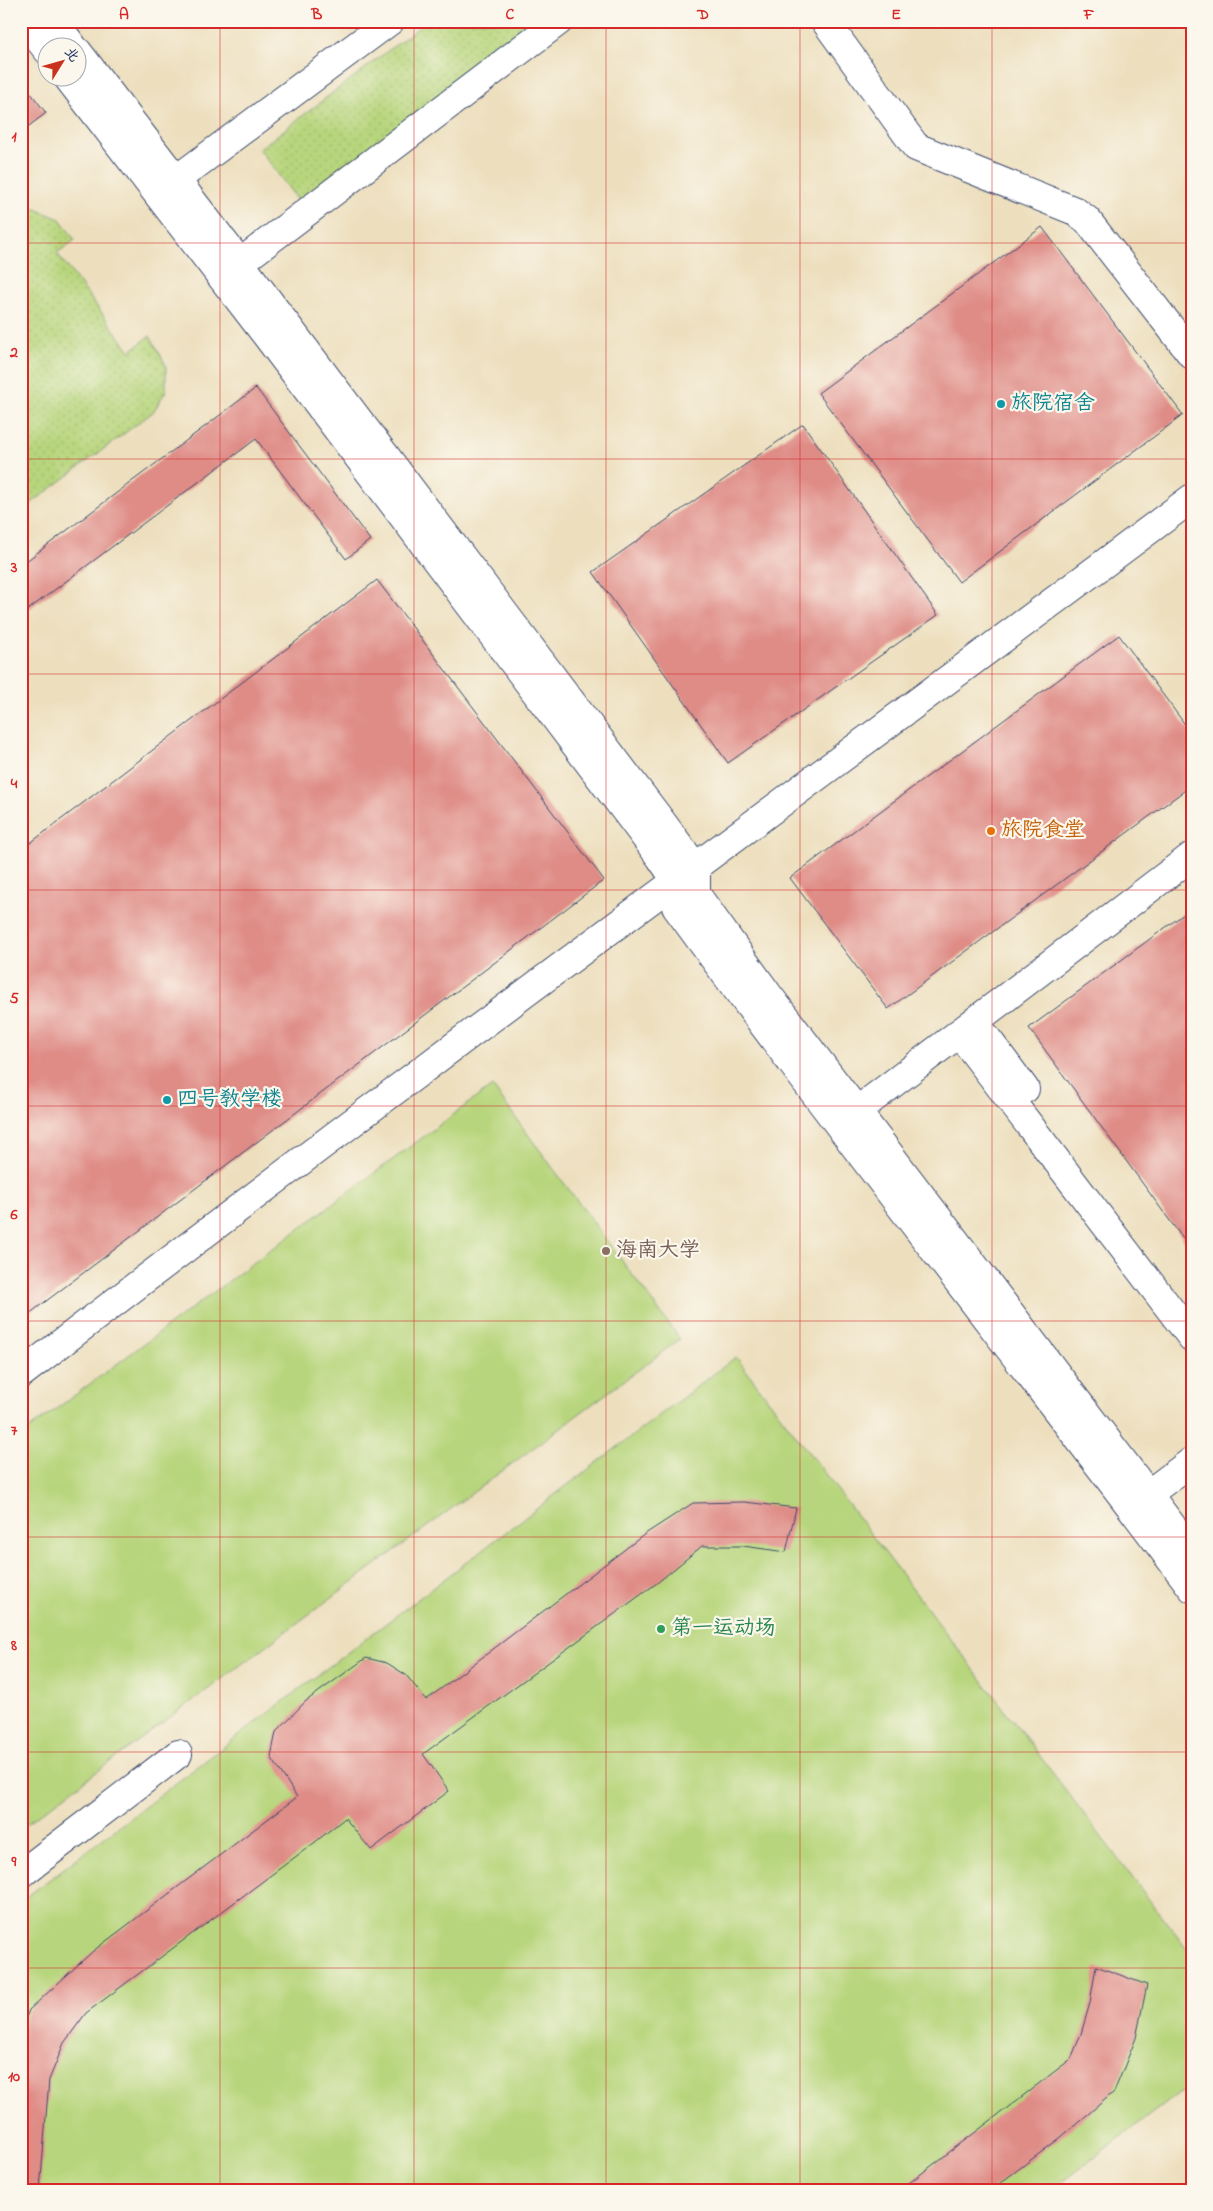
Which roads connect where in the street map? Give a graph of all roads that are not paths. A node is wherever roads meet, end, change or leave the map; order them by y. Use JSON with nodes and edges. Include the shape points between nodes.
{"nodes":[{"id":1,"x":24,"y":21,"type":"edge"},
{"id":2,"x":54,"y":21,"type":"edge"},
{"id":3,"x":390,"y":21,"type":"edge"},
{"id":4,"x":559,"y":21,"type":"edge"},
{"id":5,"x":825,"y":21,"type":"edge"},
{"id":6,"x":843,"y":21,"type":"edge"},
{"id":7,"x":38,"y":38,"type":"edge"},
{"id":8,"x":67,"y":38,"type":"edge"},
{"id":9,"x":88,"y":67,"type":"edge"},
{"id":10,"x":77,"y":88,"type":"edge"},
{"id":11,"x":167,"y":186,"type":"junction"},
{"id":12,"x":231,"y":270,"type":"junction"},
{"id":13,"x":1192,"y":336,"type":"edge"},
{"id":14,"x":1192,"y":355,"type":"edge"},
{"id":15,"x":1192,"y":478,"type":"edge"},
{"id":16,"x":1192,"y":498,"type":"edge"},
{"id":17,"x":1192,"y":856,"type":"edge"},
{"id":18,"x":682,"y":869,"type":"junction"},
{"id":19,"x":1192,"y":875,"type":"edge"},
{"id":20,"x":971,"y":1034,"type":"junction"},
{"id":21,"x":851,"y":1125,"type":"junction"},
{"id":22,"x":1192,"y":1309,"type":"edge"},
{"id":23,"x":1192,"y":1338,"type":"edge"},
{"id":24,"x":21,"y":1353,"type":"edge"},
{"id":25,"x":21,"y":1374,"type":"edge"},
{"id":26,"x":1192,"y":1461,"type":"edge"},
{"id":27,"x":1192,"y":1476,"type":"edge"},
{"id":28,"x":1144,"y":1505,"type":"junction"},
{"id":29,"x":1192,"y":1552,"type":"edge"},
{"id":30,"x":1192,"y":1588,"type":"edge"},
{"id":31,"x":178,"y":1754,"type":"dead end"},
{"id":32,"x":21,"y":1874,"type":"edge"}],
"edges":[{"from":1,"to":7,"type":"street"},
{"from":2,"to":8,"type":"street"},
{"from":3,"to":11,"type":"street"},
{"from":4,"to":12,"type":"street"},
{"from":5,"to":14,"type":"street","via":[[916,147],[1075,210],[1087,220]]},
{"from":6,"to":13,"type":"street","via":[[915,124],[926,134],[1076,195],[1089,204]]},
{"from":9,"to":11,"type":"street"},
{"from":10,"to":11,"type":"street"},
{"from":11,"to":12,"type":"street"},
{"from":12,"to":18,"type":"street"},
{"from":15,"to":18,"type":"street"},
{"from":16,"to":18,"type":"street"},
{"from":17,"to":20,"type":"street"},
{"from":18,"to":21,"type":"street","via":[[676,907]]},
{"from":18,"to":24,"type":"street","via":[[365,1093]]},
{"from":18,"to":25,"type":"street"},
{"from":19,"to":20,"type":"street"},
{"from":20,"to":21,"type":"street"},
{"from":20,"to":22,"type":"street"},
{"from":20,"to":23,"type":"street"},
{"from":21,"to":28,"type":"street"},
{"from":26,"to":28,"type":"street"},
{"from":27,"to":28,"type":"street"},
{"from":28,"to":29,"type":"street"},
{"from":28,"to":30,"type":"street"},
{"from":31,"to":32,"type":"street"}]}
